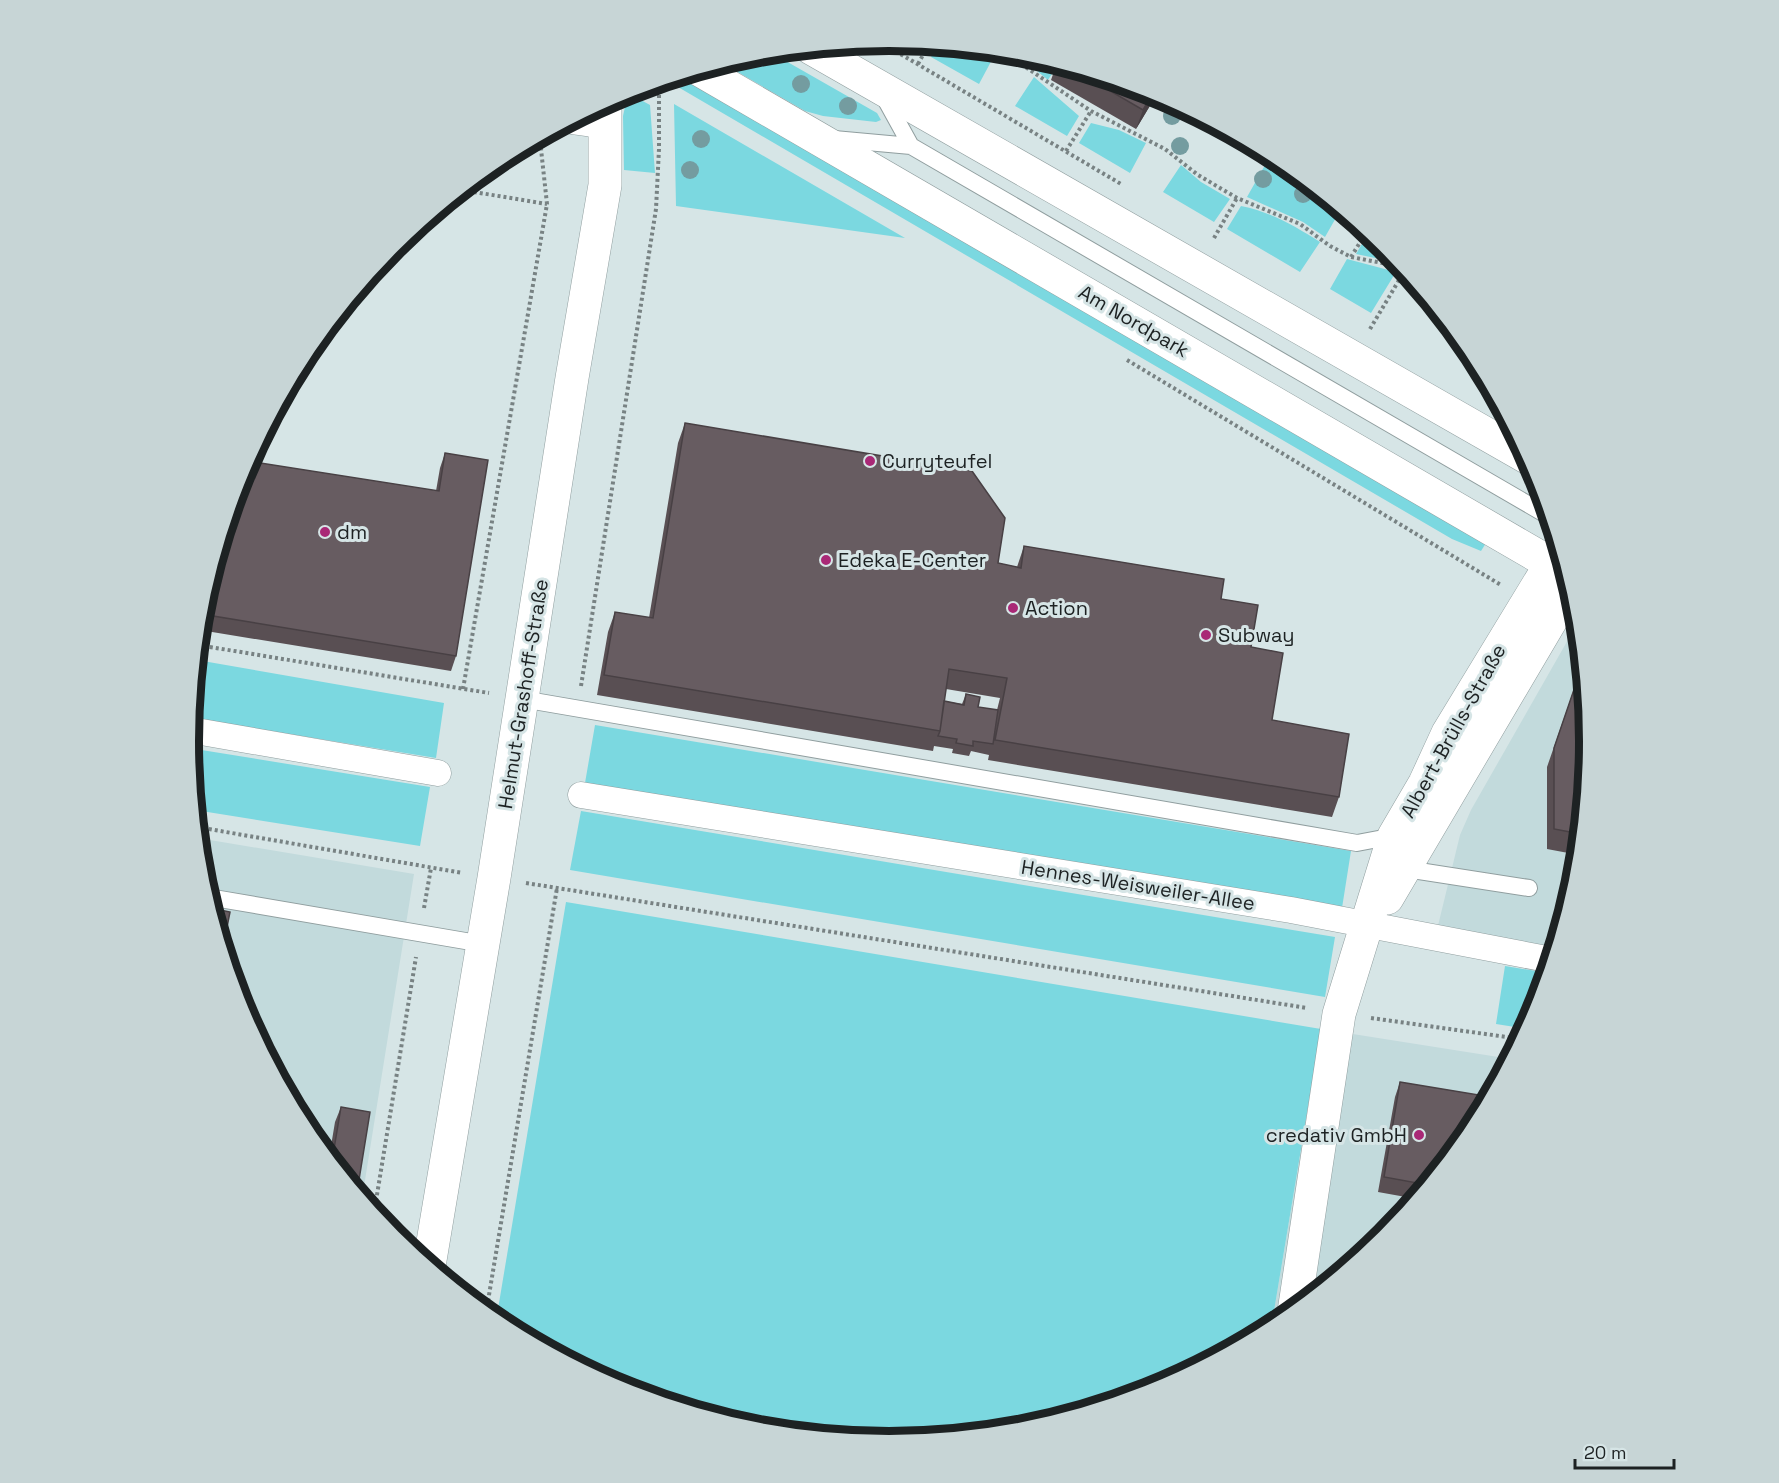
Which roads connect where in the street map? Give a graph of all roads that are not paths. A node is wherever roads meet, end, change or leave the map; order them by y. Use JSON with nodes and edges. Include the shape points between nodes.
{"nodes":[{"id":1,"x":822,"y":54,"type":"edge"},
{"id":2,"x":709,"y":76,"type":"edge"},
{"id":3,"x":880,"y":89,"type":"junction"},
{"id":4,"x":599,"y":115,"type":"edge"},
{"id":5,"x":812,"y":137,"type":"junction"},
{"id":6,"x":911,"y":146,"type":"junction"},
{"id":7,"x":1515,"y":451,"type":"edge"},
{"id":8,"x":1540,"y":511,"type":"edge"},
{"id":9,"x":1556,"y":565,"type":"edge"},
{"id":10,"x":1559,"y":573,"type":"edge"},
{"id":11,"x":1559,"y":574,"type":"edge"},
{"id":12,"x":522,"y":699,"type":"junction"},
{"id":13,"x":199,"y":732,"type":"edge"},
{"id":14,"x":438,"y":773,"type":"dead end"},
{"id":15,"x":581,"y":795,"type":"dead end"},
{"id":16,"x":1394,"y":836,"type":"junction"},
{"id":17,"x":1406,"y":869,"type":"junction"},
{"id":18,"x":1529,"y":888,"type":"dead end"},
{"id":19,"x":218,"y":899,"type":"edge"},
{"id":20,"x":1369,"y":924,"type":"junction"},
{"id":21,"x":483,"y":944,"type":"junction"},
{"id":22,"x":1544,"y":958,"type":"edge"},
{"id":23,"x":430,"y":1258,"type":"edge"},
{"id":24,"x":1296,"y":1299,"type":"edge"}],
"edges":[{"from":1,"to":3,"type":"street"},
{"from":2,"to":5,"type":"street","name":"Am Nordpark"},
{"from":3,"to":6,"type":"lane"},
{"from":3,"to":7,"type":"street"},
{"from":4,"to":12,"type":"street","name":"Helmut-Grashoff-Straße","via":[[605,185]]},
{"from":5,"to":6,"type":"lane"},
{"from":5,"to":9,"type":"street","name":"Am Nordpark"},
{"from":6,"to":8,"type":"lane"},
{"from":10,"to":16,"type":"street","name":"Albert-Brülls-Straße","via":[[1448,733]]},
{"from":11,"to":17,"type":"street","name":"Albert-Brülls-Straße"},
{"from":12,"to":16,"type":"lane","via":[[1357,843]]},
{"from":12,"to":21,"type":"street","name":"Helmut-Grashoff-Straße"},
{"from":13,"to":14,"type":"street"},
{"from":15,"to":20,"type":"street","name":"Hennes-Weisweiler-Allee"},
{"from":16,"to":20,"type":"street","name":"Albert-Brülls-Straße"},
{"from":17,"to":18,"type":"lane"},
{"from":17,"to":20,"type":"street","name":"Albert-Brülls-Straße"},
{"from":19,"to":21,"type":"lane"},
{"from":20,"to":22,"type":"street","name":"Hennes-Weisweiler-Allee"},
{"from":20,"to":24,"type":"street","name":"Albert-Brülls-Straße","via":[[1339,1014]]},
{"from":21,"to":23,"type":"street","name":"Helmut-Grashoff-Straße"}]}
